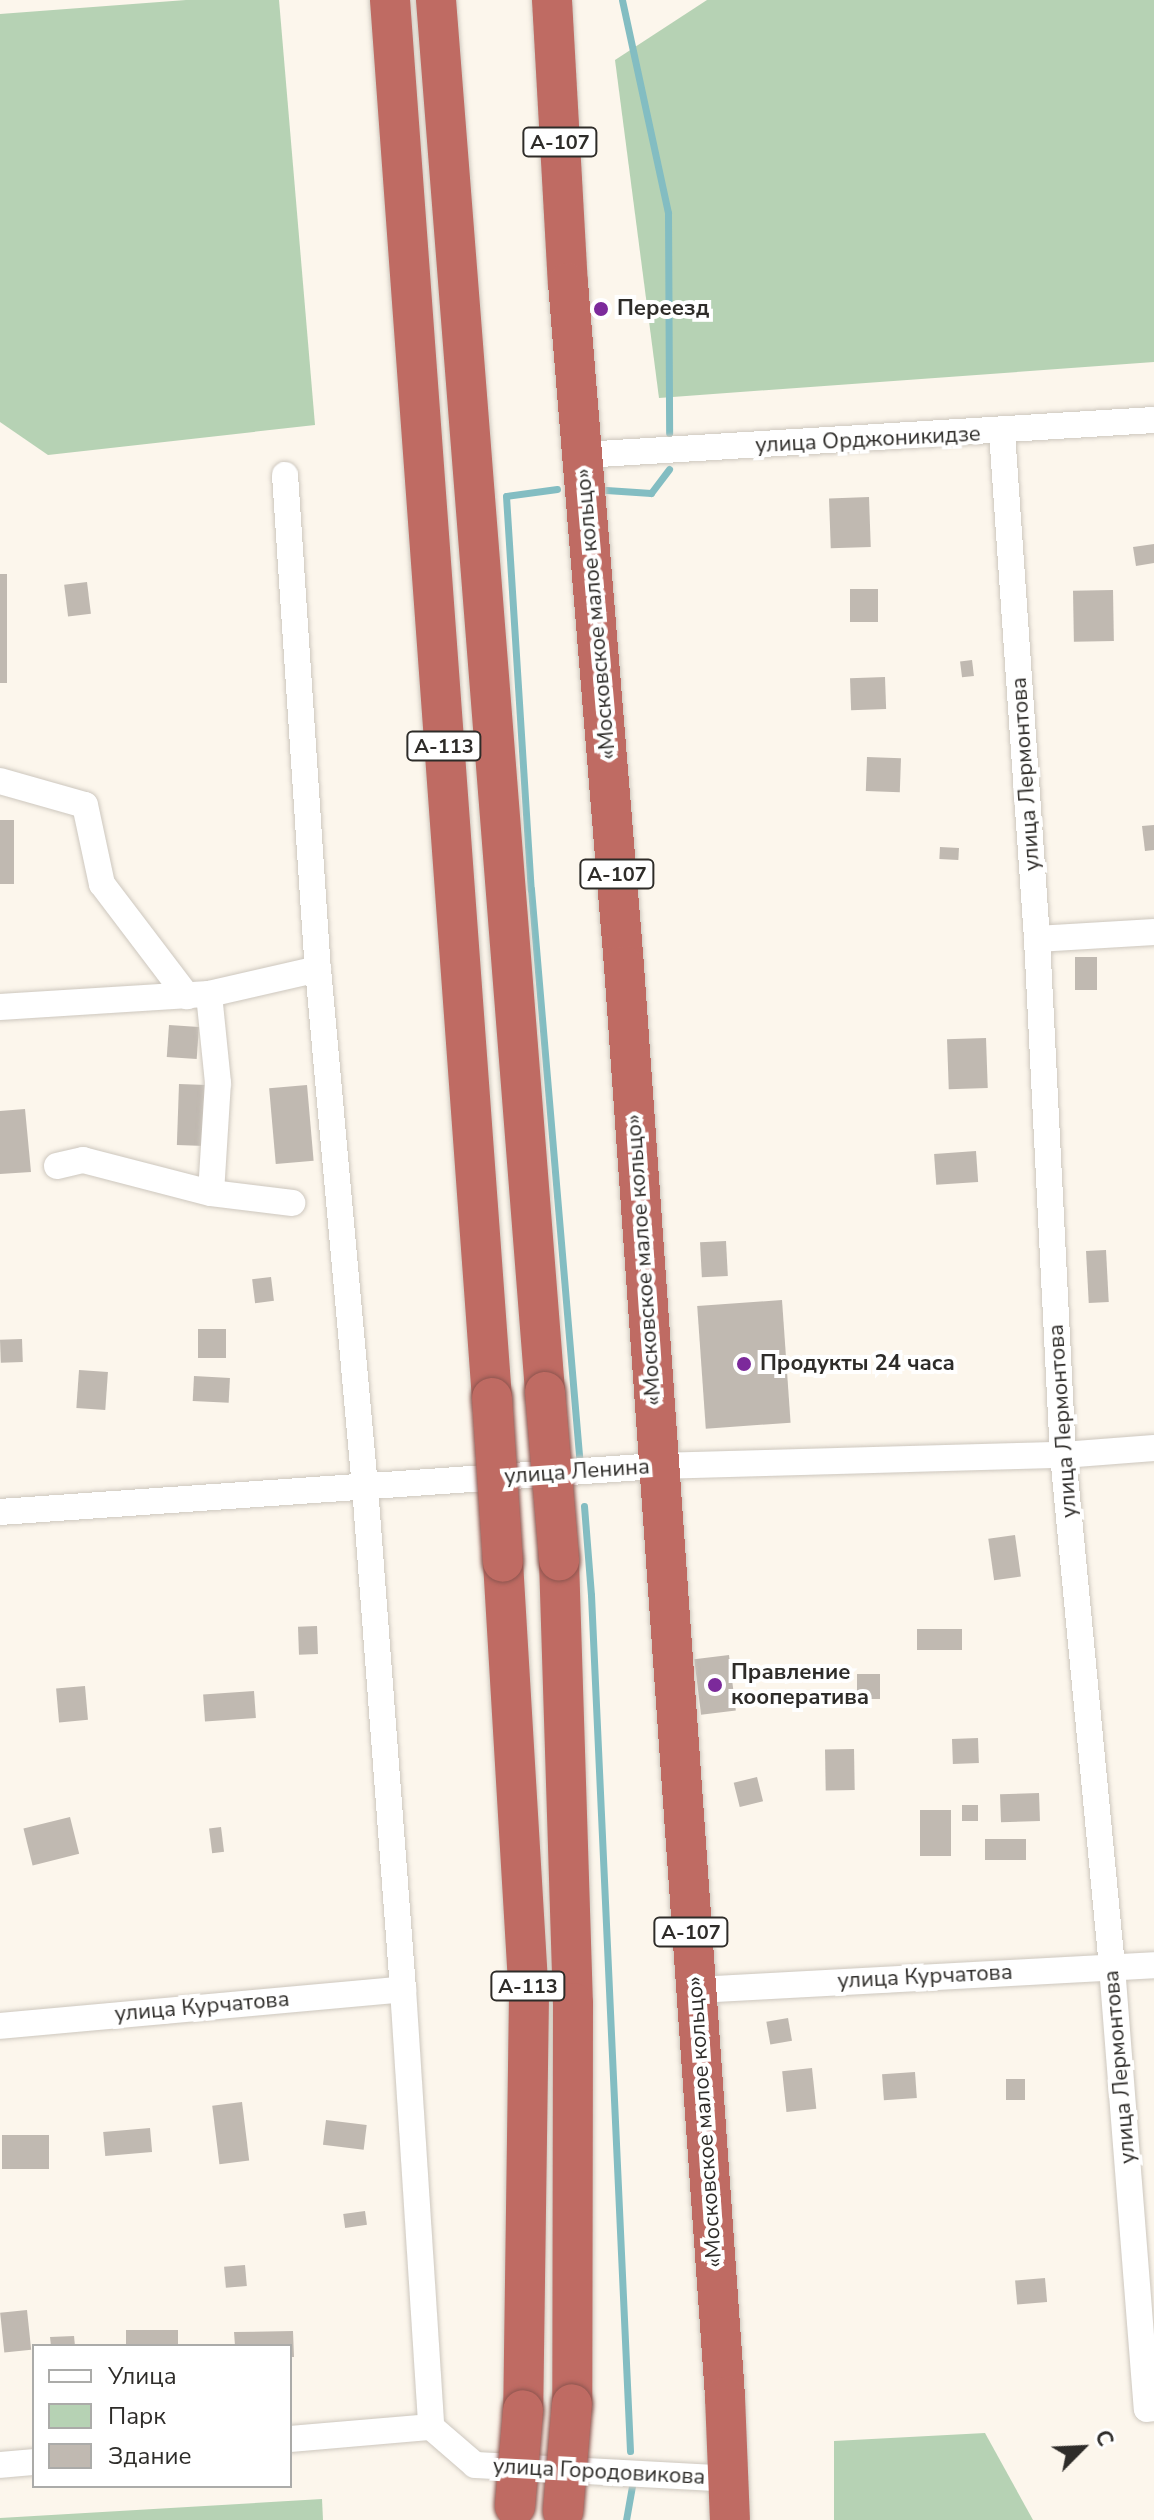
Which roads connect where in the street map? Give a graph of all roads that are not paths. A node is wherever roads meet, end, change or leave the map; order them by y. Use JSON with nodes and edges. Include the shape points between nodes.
{"nodes":[{"id":1,"x":390,"y":0,"type":"edge"},
{"id":2,"x":436,"y":0,"type":"edge"},
{"id":3,"x":552,"y":0,"type":"edge"},
{"id":4,"x":1154,"y":420,"type":"edge"},
{"id":5,"x":1002,"y":432,"type":"junction"},
{"id":6,"x":583,"y":455,"type":"junction"},
{"id":7,"x":285,"y":475,"type":"dead end"},
{"id":8,"x":0,"y":781,"type":"edge"},
{"id":9,"x":1154,"y":932,"type":"edge"},
{"id":10,"x":1037,"y":939,"type":"junction"},
{"id":11,"x":318,"y":969,"type":"junction"},
{"id":12,"x":198,"y":995,"type":"junction"},
{"id":13,"x":0,"y":1007,"type":"edge"},
{"id":14,"x":57,"y":1166,"type":"dead end"},
{"id":15,"x":211,"y":1193,"type":"junction"},
{"id":16,"x":292,"y":1203,"type":"dead end"},
{"id":17,"x":1154,"y":1448,"type":"edge"},
{"id":18,"x":1063,"y":1455,"type":"junction"},
{"id":19,"x":657,"y":1466,"type":"junction"},
{"id":20,"x":365,"y":1487,"type":"junction"},
{"id":21,"x":0,"y":1512,"type":"edge"},
{"id":22,"x":1154,"y":1965,"type":"edge"},
{"id":23,"x":1112,"y":1967,"type":"junction"},
{"id":24,"x":403,"y":1989,"type":"junction"},
{"id":25,"x":696,"y":1990,"type":"junction"},
{"id":26,"x":0,"y":2026,"type":"edge"},
{"id":27,"x":1150,"y":2408,"type":"edge"},
{"id":28,"x":431,"y":2427,"type":"junction"},
{"id":29,"x":292,"y":2439,"type":"edge"},
{"id":30,"x":32,"y":2462,"type":"edge"},
{"id":31,"x":0,"y":2465,"type":"edge"},
{"id":32,"x":730,"y":2479,"type":"junction"},
{"id":33,"x":514,"y":2513,"type":"edge"},
{"id":34,"x":562,"y":2515,"type":"edge"},
{"id":35,"x":730,"y":2520,"type":"edge"}],
"edges":[{"from":1,"to":33,"type":"highway","number":"А-113","bridge":true,"via":[[492,1398],[529,1995],[523,2410]]},
{"from":2,"to":34,"type":"highway","number":"А-113","bridge":true,"via":[[559,1560],[573,2003],[572,2404]]},
{"from":3,"to":6,"type":"highway","name":"«Московское малое кольцо»","number":"А-107"},
{"from":4,"to":5,"type":"street","name":"улица Орджоникидзе"},
{"from":5,"to":6,"type":"street","name":"улица Орджоникидзе"},
{"from":5,"to":10,"type":"street","name":"улица Лермонтова"},
{"from":6,"to":19,"type":"highway","name":"«Московское малое кольцо»","number":"А-107"},
{"from":7,"to":11,"type":"street"},
{"from":8,"to":12,"type":"street","via":[[85,805],[102,884]]},
{"from":9,"to":10,"type":"street"},
{"from":10,"to":18,"type":"street","name":"улица Лермонтова"},
{"from":11,"to":12,"type":"street"},
{"from":11,"to":20,"type":"street"},
{"from":12,"to":13,"type":"street"},
{"from":12,"to":15,"type":"street","via":[[218,1083]]},
{"from":14,"to":15,"type":"street","via":[[83,1160]]},
{"from":15,"to":16,"type":"street"},
{"from":17,"to":18,"type":"street","name":"улица Ленина"},
{"from":18,"to":19,"type":"street","name":"улица Ленина"},
{"from":18,"to":23,"type":"street","name":"улица Лермонтова"},
{"from":19,"to":20,"type":"street","name":"улица Ленина"},
{"from":19,"to":25,"type":"highway","name":"«Московское малое кольцо»","number":"А-107"},
{"from":20,"to":21,"type":"street","name":"улица Ленина"},
{"from":20,"to":24,"type":"street"},
{"from":22,"to":23,"type":"street","name":"улица Курчатова"},
{"from":23,"to":25,"type":"street","name":"улица Курчатова"},
{"from":23,"to":27,"type":"street","name":"улица Лермонтова"},
{"from":24,"to":26,"type":"street","name":"улица Курчатова"},
{"from":24,"to":28,"type":"street"},
{"from":25,"to":32,"type":"highway","name":"«Московское малое кольцо»","number":"А-107"},
{"from":28,"to":29,"type":"street"},
{"from":28,"to":32,"type":"street","name":"улица Городовикова","via":[[475,2465]]},
{"from":30,"to":31,"type":"street"},
{"from":32,"to":35,"type":"highway","name":"«Московское малое кольцо»","number":"А-107"}]}
